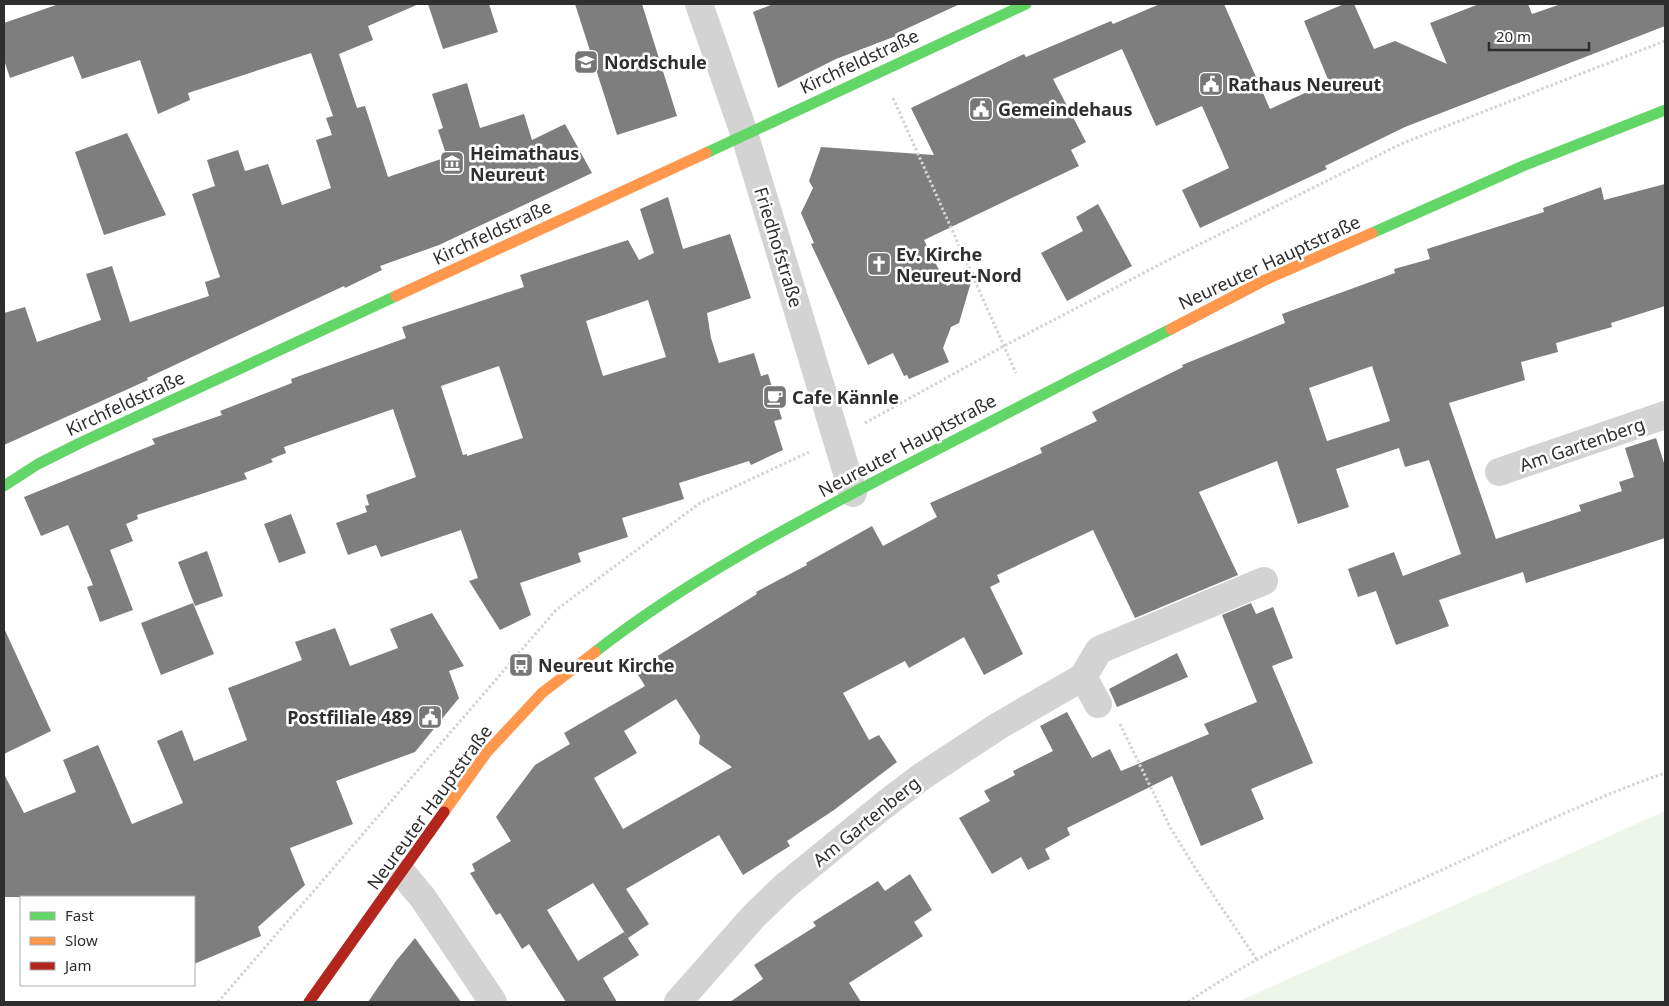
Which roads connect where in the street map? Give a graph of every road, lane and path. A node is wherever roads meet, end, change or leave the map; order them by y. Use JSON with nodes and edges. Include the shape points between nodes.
{"nodes":[{"id":1,"x":699,"y":4,"type":"edge"},
{"id":2,"x":1026,"y":4,"type":"edge"},
{"id":3,"x":1665,"y":41,"type":"edge"},
{"id":4,"x":881,"y":70,"type":"junction"},
{"id":5,"x":1665,"y":110,"type":"edge"},
{"id":6,"x":744,"y":133,"type":"junction"},
{"id":7,"x":1004,"y":346,"type":"junction"},
{"id":8,"x":1028,"y":400,"type":"junction"},
{"id":9,"x":1665,"y":415,"type":"edge"},
{"id":10,"x":836,"y":439,"type":"junction"},
{"id":11,"x":1499,"y":472,"type":"dead end"},
{"id":12,"x":4,"y":486,"type":"edge"},
{"id":13,"x":853,"y":493,"type":"junction"},
{"id":14,"x":1264,"y":581,"type":"dead end"},
{"id":15,"x":1083,"y":677,"type":"junction"},
{"id":16,"x":1098,"y":704,"type":"dead end"},
{"id":17,"x":1128,"y":738,"type":"dead end"},
{"id":18,"x":1665,"y":773,"type":"edge"},
{"id":19,"x":402,"y":873,"type":"junction"},
{"id":20,"x":1257,"y":960,"type":"junction"},
{"id":21,"x":309,"y":1002,"type":"edge"},
{"id":22,"x":493,"y":1002,"type":"edge"},
{"id":23,"x":678,"y":1002,"type":"edge"},
{"id":24,"x":1188,"y":1002,"type":"edge"}],
"edges":[{"from":1,"to":6,"type":"street","name":"Friedhofstraße"},
{"from":2,"to":4,"type":"street","name":"Kirchfeldstraße"},
{"from":3,"to":7,"type":"path","via":[[1403,143]]},
{"from":4,"to":6,"type":"street","name":"Kirchfeldstraße"},
{"from":4,"to":7,"type":"path"},
{"from":5,"to":8,"type":"street","name":"Neureuter Hauptstraße","via":[[1524,166],[1265,280]]},
{"from":6,"to":10,"type":"street","name":"Friedhofstraße"},
{"from":6,"to":12,"type":"street","name":"Kirchfeldstraße","via":[[82,442]]},
{"from":7,"to":8,"type":"path"},
{"from":7,"to":10,"type":"path"},
{"from":8,"to":13,"type":"street","name":"Neureuter Hauptstraße"},
{"from":9,"to":11,"type":"street","name":"Am Gartenberg"},
{"from":10,"to":13,"type":"street","name":"Friedhofstraße"},
{"from":13,"to":19,"type":"street","name":"Neureuter Hauptstraße","via":[[760,544],[630,624],[542,693],[487,752]]},
{"from":14,"to":15,"type":"street","name":"Am Gartenberg","via":[[1099,650]]},
{"from":15,"to":16,"type":"street"},
{"from":15,"to":23,"type":"street","name":"Am Gartenberg","via":[[1000,725],[883,806],[785,886]]},
{"from":17,"to":20,"type":"path","via":[[1170,827]]},
{"from":18,"to":20,"type":"path","via":[[1612,792],[1312,930]]},
{"from":19,"to":21,"type":"street","name":"Neureuter Hauptstraße"},
{"from":19,"to":22,"type":"street","via":[[423,898]]},
{"from":20,"to":24,"type":"path"}]}
